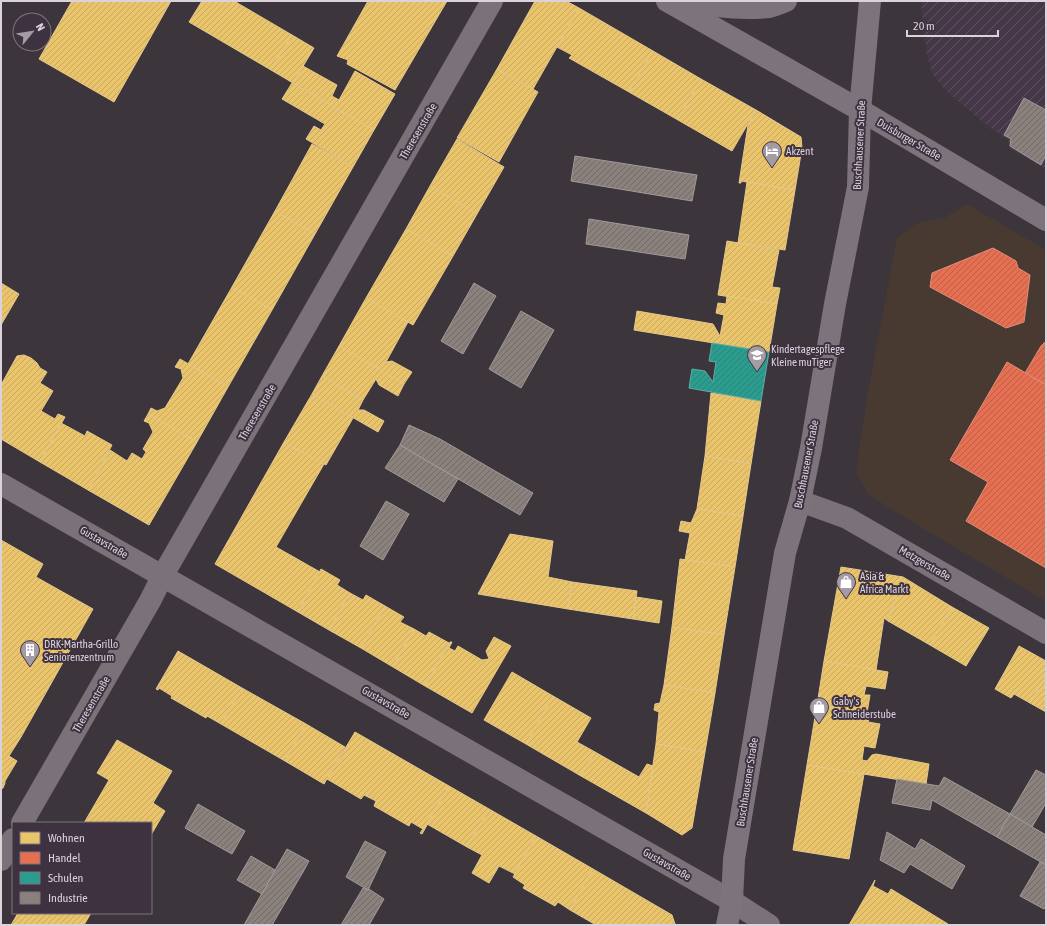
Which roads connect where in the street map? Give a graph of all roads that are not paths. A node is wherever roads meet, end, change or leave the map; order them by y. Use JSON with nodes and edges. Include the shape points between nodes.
{"nodes":[{"id":1,"x":492,"y":1,"type":"edge"},
{"id":2,"x":667,"y":1,"type":"edge"},
{"id":3,"x":679,"y":1,"type":"edge"},
{"id":4,"x":786,"y":1,"type":"edge"},
{"id":5,"x":870,"y":1,"type":"edge"},
{"id":6,"x":860,"y":110,"type":"junction"},
{"id":7,"x":1046,"y":220,"type":"edge"},
{"id":8,"x":1,"y":484,"type":"edge"},
{"id":9,"x":800,"y":501,"type":"junction"},
{"id":10,"x":163,"y":576,"type":"junction"},
{"id":11,"x":1046,"y":633,"type":"edge"},
{"id":12,"x":23,"y":822,"type":"edge"},
{"id":13,"x":12,"y":841,"type":"edge"},
{"id":14,"x":1,"y":860,"type":"edge"},
{"id":15,"x":732,"y":901,"type":"junction"},
{"id":16,"x":727,"y":925,"type":"edge"},
{"id":17,"x":769,"y":925,"type":"edge"}],
"edges":[{"from":1,"to":10,"type":"street","name":"Theresenstraße"},
{"from":2,"to":6,"type":"main road","name":"Duisburger Straße"},
{"from":3,"to":4,"type":"main road","via":[[727,7],[770,7]]},
{"from":5,"to":6,"type":"main road","name":"Buschhausener Straße"},
{"from":6,"to":7,"type":"main road","name":"Duisburger Straße"},
{"from":6,"to":9,"type":"main road","name":"Buschhausener Straße","via":[[858,187]]},
{"from":8,"to":10,"type":"street","name":"Gustavstraße"},
{"from":9,"to":11,"type":"street","name":"Metzgerstraße","via":[[847,518]]},
{"from":9,"to":15,"type":"main road","name":"Buschhausener Straße","via":[[785,553],[734,859]]},
{"from":10,"to":12,"type":"street","name":"Theresenstraße"},
{"from":10,"to":15,"type":"street","name":"Gustavstraße"},
{"from":13,"to":14,"type":"street"},
{"from":15,"to":16,"type":"main road","name":"Buschhausener Straße"},
{"from":15,"to":17,"type":"street","name":"Gustavstraße"}]}
